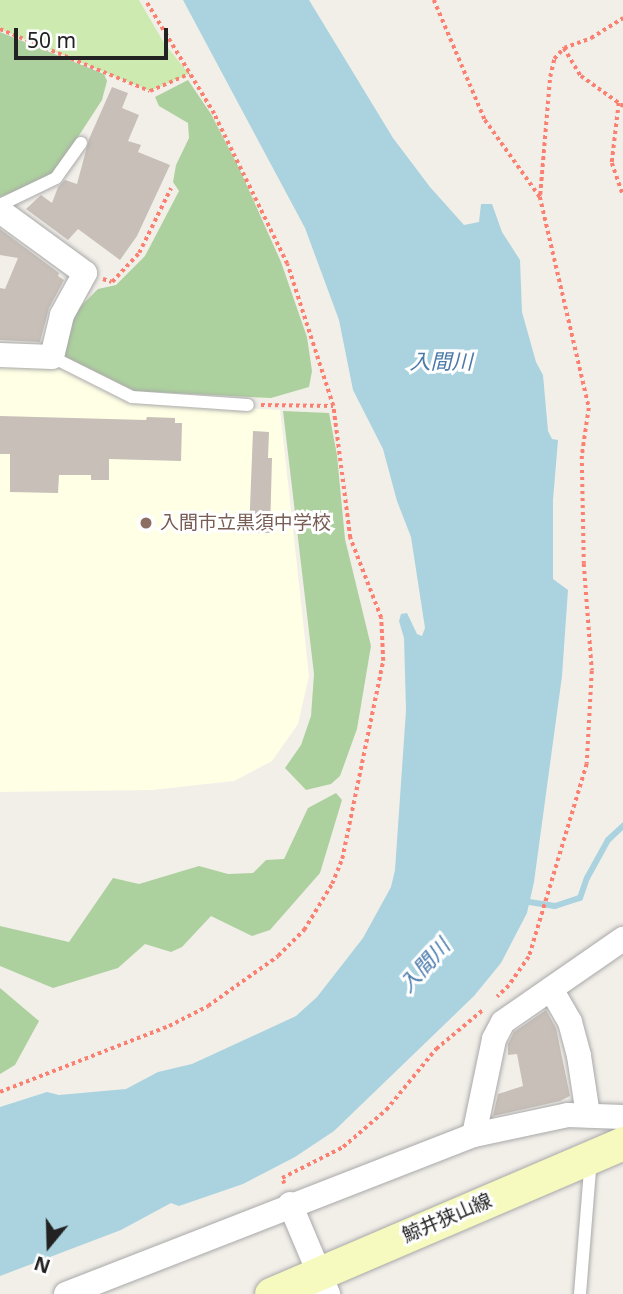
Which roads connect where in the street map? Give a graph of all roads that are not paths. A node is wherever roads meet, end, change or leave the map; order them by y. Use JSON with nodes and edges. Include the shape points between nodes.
{"nodes":[{"id":1,"x":81,"y":143,"type":"dead end"},
{"id":2,"x":0,"y":205,"type":"edge"},
{"id":3,"x":0,"y":211,"type":"edge"},
{"id":4,"x":0,"y":355,"type":"edge"},
{"id":5,"x":52,"y":357,"type":"junction"},
{"id":6,"x":248,"y":405,"type":"road end"},
{"id":7,"x":623,"y":939,"type":"edge"},
{"id":8,"x":551,"y":989,"type":"junction"},
{"id":9,"x":588,"y":1115,"type":"junction"},
{"id":10,"x":623,"y":1117,"type":"edge"},
{"id":11,"x":474,"y":1135,"type":"junction"},
{"id":12,"x":623,"y":1143,"type":"edge"},
{"id":13,"x":592,"y":1157,"type":"junction"},
{"id":14,"x":290,"y":1204,"type":"junction"},
{"id":15,"x":324,"y":1283,"type":"edge"},
{"id":16,"x":66,"y":1294,"type":"edge"},
{"id":17,"x":271,"y":1294,"type":"edge"},
{"id":18,"x":580,"y":1294,"type":"edge"}],
"edges":[{"from":1,"to":2,"type":"lane","via":[[56,178]]},
{"from":3,"to":5,"type":"street","via":[[85,273],[62,315]]},
{"from":4,"to":5,"type":"street"},
{"from":5,"to":6,"type":"lane","via":[[132,397]]},
{"from":7,"to":8,"type":"street"},
{"from":8,"to":9,"type":"street","via":[[570,1022]]},
{"from":8,"to":11,"type":"street","via":[[503,1022],[494,1039]]},
{"from":9,"to":10,"type":"street"},
{"from":9,"to":11,"type":"street"},
{"from":11,"to":14,"type":"street"},
{"from":12,"to":13,"type":"main road","name":"鯨井狭山線"},
{"from":13,"to":15,"type":"main road","name":"鯨井狭山線"},
{"from":13,"to":18,"type":"lane"},
{"from":14,"to":15,"type":"street"},
{"from":14,"to":16,"type":"street"},
{"from":15,"to":17,"type":"main road","name":"鯨井狭山線"}]}
